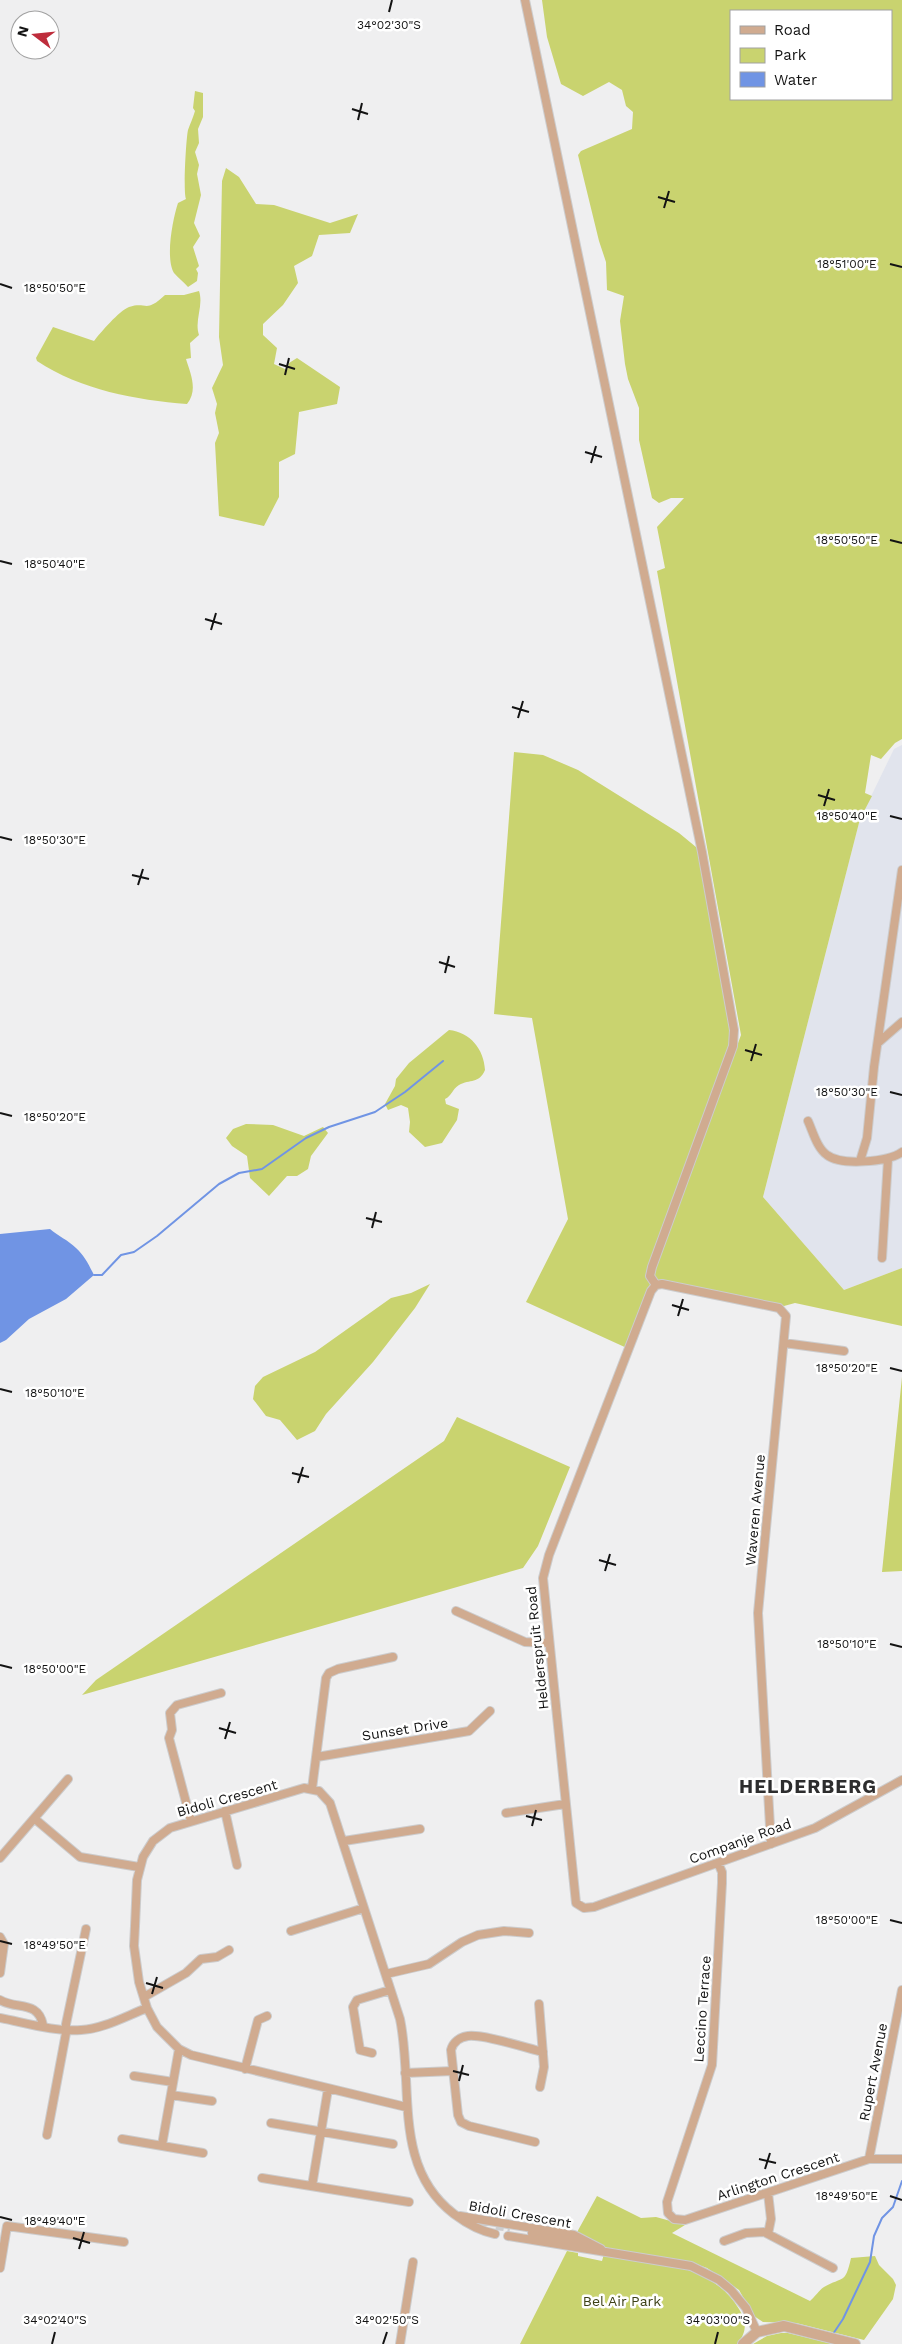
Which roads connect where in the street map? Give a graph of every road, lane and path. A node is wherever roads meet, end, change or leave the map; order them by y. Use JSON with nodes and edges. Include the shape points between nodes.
{"nodes":[{"id":1,"x":525,"y":0,"type":"edge"},
{"id":2,"x":902,"y":870,"type":"edge"},
{"id":3,"x":902,"y":1022,"type":"edge"},
{"id":4,"x":879,"y":1042,"type":"junction"},
{"id":5,"x":808,"y":1121,"type":"dead end"},
{"id":6,"x":902,"y":1152,"type":"edge"},
{"id":7,"x":888,"y":1159,"type":"junction"},
{"id":8,"x":860,"y":1161,"type":"junction"},
{"id":9,"x":882,"y":1258,"type":"dead end"},
{"id":10,"x":656,"y":1285,"type":"junction"},
{"id":11,"x":784,"y":1343,"type":"junction"},
{"id":12,"x":844,"y":1351,"type":"dead end"},
{"id":13,"x":456,"y":1611,"type":"dead end"},
{"id":14,"x":549,"y":1643,"type":"junction"},
{"id":15,"x":394,"y":1657,"type":"dead end"},
{"id":16,"x":221,"y":1693,"type":"dead end"},
{"id":17,"x":490,"y":1710,"type":"dead end"},
{"id":18,"x":317,"y":1757,"type":"junction"},
{"id":19,"x":68,"y":1779,"type":"dead end"},
{"id":20,"x":902,"y":1780,"type":"edge"},
{"id":21,"x":312,"y":1789,"type":"junction"},
{"id":22,"x":565,"y":1804,"type":"junction"},
{"id":23,"x":225,"y":1811,"type":"junction"},
{"id":24,"x":506,"y":1813,"type":"dead end"},
{"id":25,"x":34,"y":1820,"type":"junction"},
{"id":26,"x":191,"y":1821,"type":"junction"},
{"id":27,"x":420,"y":1829,"type":"dead end"},
{"id":28,"x":344,"y":1841,"type":"junction"},
{"id":29,"x":771,"y":1844,"type":"junction"},
{"id":30,"x":0,"y":1858,"type":"edge"},
{"id":31,"x":718,"y":1863,"type":"junction"},
{"id":32,"x":237,"y":1864,"type":"dead end"},
{"id":33,"x":139,"y":1867,"type":"junction"},
{"id":34,"x":580,"y":1906,"type":"joint"},
{"id":35,"x":364,"y":1908,"type":"junction"},
{"id":36,"x":86,"y":1929,"type":"dead end"},
{"id":37,"x":291,"y":1931,"type":"dead end"},
{"id":38,"x":530,"y":1934,"type":"dead end"},
{"id":39,"x":0,"y":1937,"type":"edge"},
{"id":40,"x":229,"y":1950,"type":"dead end"},
{"id":41,"x":0,"y":1973,"type":"edge"},
{"id":42,"x":386,"y":1974,"type":"junction"},
{"id":43,"x":390,"y":1990,"type":"junction"},
{"id":44,"x":902,"y":1990,"type":"edge"},
{"id":45,"x":144,"y":1997,"type":"junction"},
{"id":46,"x":0,"y":2000,"type":"edge"},
{"id":47,"x":538,"y":2004,"type":"dead end"},
{"id":48,"x":147,"y":2008,"type":"junction"},
{"id":49,"x":267,"y":2016,"type":"dead end"},
{"id":50,"x":0,"y":2018,"type":"edge"},
{"id":51,"x":43,"y":2025,"type":"junction"},
{"id":52,"x":66,"y":2030,"type":"junction"},
{"id":53,"x":179,"y":2049,"type":"junction"},
{"id":54,"x":543,"y":2052,"type":"junction"},
{"id":55,"x":372,"y":2053,"type":"dead end"},
{"id":56,"x":245,"y":2069,"type":"junction"},
{"id":57,"x":453,"y":2071,"type":"junction"},
{"id":58,"x":405,"y":2073,"type":"junction"},
{"id":59,"x":134,"y":2076,"type":"dead end"},
{"id":60,"x":173,"y":2082,"type":"junction"},
{"id":61,"x":540,"y":2087,"type":"dead end"},
{"id":62,"x":328,"y":2089,"type":"junction"},
{"id":63,"x":171,"y":2095,"type":"junction"},
{"id":64,"x":212,"y":2101,"type":"dead end"},
{"id":65,"x":406,"y":2107,"type":"junction"},
{"id":66,"x":271,"y":2122,"type":"dead end"},
{"id":67,"x":321,"y":2131,"type":"junction"},
{"id":68,"x":48,"y":2135,"type":"dead end"},
{"id":69,"x":122,"y":2139,"type":"dead end"},
{"id":70,"x":535,"y":2142,"type":"dead end"},
{"id":71,"x":393,"y":2144,"type":"dead end"},
{"id":72,"x":162,"y":2145,"type":"junction"},
{"id":73,"x":203,"y":2153,"type":"dead end"},
{"id":74,"x":869,"y":2159,"type":"junction"},
{"id":75,"x":902,"y":2159,"type":"edge"},
{"id":76,"x":262,"y":2178,"type":"dead end"},
{"id":77,"x":312,"y":2186,"type":"junction"},
{"id":78,"x":768,"y":2193,"type":"junction"},
{"id":79,"x":410,"y":2202,"type":"dead end"},
{"id":80,"x":667,"y":2211,"type":"joint"},
{"id":81,"x":456,"y":2215,"type":"junction"},
{"id":82,"x":768,"y":2234,"type":"junction"},
{"id":83,"x":724,"y":2241,"type":"dead end"},
{"id":84,"x":124,"y":2242,"type":"dead end"},
{"id":85,"x":586,"y":2245,"type":"junction"},
{"id":86,"x":413,"y":2262,"type":"dead end"},
{"id":87,"x":0,"y":2268,"type":"edge"},
{"id":88,"x":833,"y":2268,"type":"dead end"},
{"id":89,"x":757,"y":2332,"type":"junction"},
{"id":90,"x":400,"y":2344,"type":"edge"},
{"id":91,"x":743,"y":2344,"type":"edge"},
{"id":92,"x":855,"y":2344,"type":"edge"}],
"edges":[{"from":1,"to":10,"type":"street","via":[[702,852],[734,1030],[733,1046],[652,1267],[650,1276]]},
{"from":2,"to":4,"type":"street"},
{"from":3,"to":4,"type":"street"},
{"from":4,"to":8,"type":"street"},
{"from":5,"to":8,"type":"street","via":[[826,1155]]},
{"from":6,"to":7,"type":"street"},
{"from":7,"to":8,"type":"street"},
{"from":7,"to":9,"type":"street"},
{"from":10,"to":11,"type":"street","name":"Waveren Avenue","via":[[779,1308],[786,1316]]},
{"from":10,"to":14,"type":"street","name":"Helderspruit Road","via":[[651,1290],[545,1568],[543,1578]]},
{"from":11,"to":12,"type":"street"},
{"from":11,"to":29,"type":"street","name":"Waveren Avenue","via":[[758,1613]]},
{"from":13,"to":14,"type":"street","via":[[525,1642]]},
{"from":14,"to":22,"type":"street","name":"Helderspruit Road"},
{"from":15,"to":18,"type":"street","via":[[329,1673]]},
{"from":16,"to":26,"type":"street","via":[[174,1706],[170,1713],[172,1730],[168,1738]]},
{"from":17,"to":18,"type":"street","name":"Sunset Drive","via":[[469,1731]]},
{"from":18,"to":21,"type":"street"},
{"from":19,"to":25,"type":"street"},
{"from":20,"to":29,"type":"street","name":"Companje Road","via":[[815,1828]]},
{"from":21,"to":23,"type":"street","name":"Bidoli Crescent","via":[[304,1788]]},
{"from":21,"to":28,"type":"street","name":"Bidoli Crescent","via":[[327,1798]]},
{"from":22,"to":24,"type":"street"},
{"from":22,"to":34,"type":"street","name":"Helderspruit Road","via":[[574,1898]]},
{"from":23,"to":26,"type":"street","name":"Bidoli Crescent"},
{"from":23,"to":32,"type":"street"},
{"from":25,"to":30,"type":"street"},
{"from":25,"to":33,"type":"street","via":[[80,1857]]},
{"from":26,"to":33,"type":"street","name":"Bidoli Crescent","via":[[161,1834],[147,1848]]},
{"from":27,"to":28,"type":"street"},
{"from":28,"to":35,"type":"street","name":"Bidoli Crescent"},
{"from":29,"to":31,"type":"street","name":"Companje Road"},
{"from":31,"to":34,"type":"street","name":"Companje Road","via":[[594,1908]]},
{"from":31,"to":80,"type":"street","name":"Leccino Terrace","via":[[722,1883],[712,2065],[667,2202]]},
{"from":33,"to":45,"type":"street","name":"Bidoli Crescent","via":[[134,1946]]},
{"from":35,"to":37,"type":"street"},
{"from":35,"to":42,"type":"street","name":"Bidoli Crescent"},
{"from":36,"to":52,"type":"street"},
{"from":38,"to":42,"type":"street","via":[[504,1930],[478,1934],[429,1964]]},
{"from":39,"to":41,"type":"street","via":[[4,1950]]},
{"from":40,"to":45,"type":"street","via":[[217,1957],[201,1959],[186,1973]]},
{"from":42,"to":43,"type":"street","name":"Bidoli Crescent"},
{"from":43,"to":55,"type":"street","via":[[357,2000],[353,2007],[360,2050]]},
{"from":43,"to":58,"type":"street","name":"Bidoli Crescent","via":[[402,2029]]},
{"from":44,"to":74,"type":"street","name":"Rupert Avenue"},
{"from":45,"to":48,"type":"street","name":"Bidoli Crescent"},
{"from":46,"to":51,"type":"street","via":[[33,2008]]},
{"from":47,"to":54,"type":"street"},
{"from":48,"to":52,"type":"street","via":[[96,2027]]},
{"from":48,"to":53,"type":"street","name":"Bidoli Crescent","via":[[157,2027]]},
{"from":49,"to":56,"type":"street","via":[[258,2020]]},
{"from":50,"to":51,"type":"street"},
{"from":51,"to":52,"type":"street"},
{"from":52,"to":68,"type":"street"},
{"from":53,"to":56,"type":"street","name":"Bidoli Crescent"},
{"from":53,"to":60,"type":"street"},
{"from":54,"to":57,"type":"street","via":[[468,2036],[452,2046]]},
{"from":54,"to":61,"type":"street"},
{"from":56,"to":62,"type":"street","name":"Bidoli Crescent"},
{"from":57,"to":58,"type":"street"},
{"from":57,"to":70,"type":"street","via":[[458,2115],[462,2122]]},
{"from":58,"to":65,"type":"street","name":"Bidoli Crescent"},
{"from":59,"to":60,"type":"street"},
{"from":60,"to":63,"type":"street"},
{"from":62,"to":65,"type":"street","name":"Bidoli Crescent"},
{"from":62,"to":67,"type":"street"},
{"from":63,"to":64,"type":"street"},
{"from":63,"to":72,"type":"street"},
{"from":65,"to":81,"type":"street","name":"Bidoli Crescent","via":[[411,2144],[418,2165],[434,2195]]},
{"from":66,"to":67,"type":"street"},
{"from":67,"to":71,"type":"street"},
{"from":67,"to":77,"type":"street"},
{"from":69,"to":72,"type":"street"},
{"from":72,"to":73,"type":"street"},
{"from":74,"to":75,"type":"street","name":"Arlington Crescent"},
{"from":74,"to":78,"type":"street","name":"Arlington Crescent"},
{"from":76,"to":77,"type":"street"},
{"from":77,"to":79,"type":"street"},
{"from":78,"to":80,"type":"street","name":"Arlington Crescent","via":[[682,2220],[672,2218]]},
{"from":78,"to":82,"type":"street","via":[[771,2219]]},
{"from":81,"to":81,"type":"street","name":"Bidoli Crescent","via":[[495,2230],[472,2226]]},
{"from":81,"to":85,"type":"street","name":"Bidoli Crescent","via":[[574,2235]]},
{"from":82,"to":83,"type":"street","via":[[754,2231]]},
{"from":82,"to":88,"type":"street"},
{"from":84,"to":87,"type":"street","via":[[7,2226]]},
{"from":85,"to":85,"type":"street","name":"Bidoli Crescent","via":[[541,2242],[509,2232]]},
{"from":85,"to":89,"type":"street","name":"Bidoli Crescent","via":[[702,2270],[739,2299]]},
{"from":86,"to":90,"type":"street"},
{"from":89,"to":91,"type":"street"},
{"from":89,"to":92,"type":"street","via":[[784,2326]]}]}
